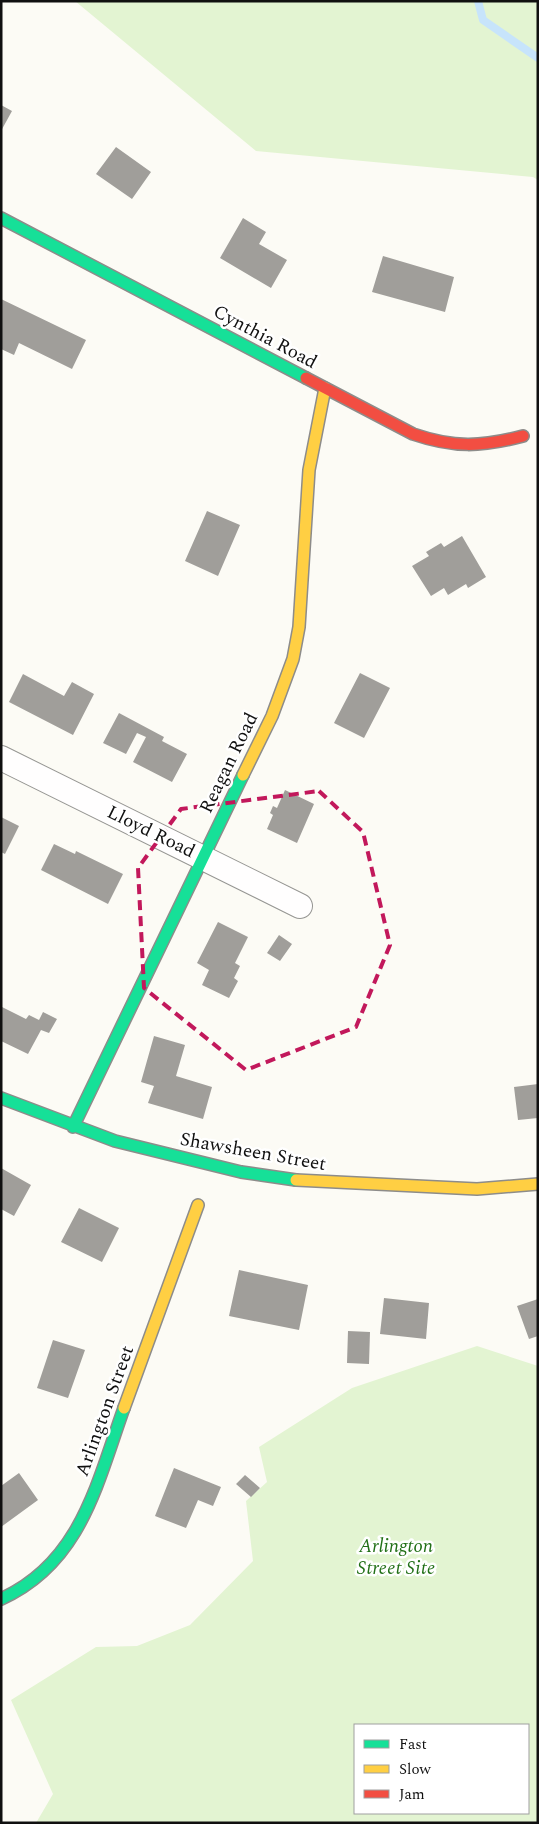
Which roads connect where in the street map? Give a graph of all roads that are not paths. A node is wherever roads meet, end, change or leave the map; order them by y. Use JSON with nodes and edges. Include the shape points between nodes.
{"nodes":[{"id":1,"x":1,"y":218,"type":"edge"},
{"id":2,"x":325,"y":388,"type":"junction"},
{"id":3,"x":523,"y":436,"type":"dead end"},
{"id":4,"x":1,"y":758,"type":"edge"},
{"id":5,"x":203,"y":858,"type":"junction"},
{"id":6,"x":300,"y":906,"type":"dead end"},
{"id":7,"x":1,"y":1098,"type":"edge"},
{"id":8,"x":73,"y":1127,"type":"junction"},
{"id":9,"x":538,"y":1184,"type":"edge"},
{"id":10,"x":198,"y":1205,"type":"dead end"},
{"id":11,"x":1,"y":1599,"type":"edge"}],
"edges":[{"from":1,"to":2,"type":"street","name":"Cynthia Road"},
{"from":2,"to":3,"type":"street","name":"Cynthia Road","via":[[412,434],[439,443],[466,447]]},
{"from":2,"to":5,"type":"street","name":"Reagan Road","via":[[309,470],[299,627],[293,659],[272,716]]},
{"from":4,"to":5,"type":"street","name":"Lloyd Road"},
{"from":5,"to":6,"type":"street","name":"Lloyd Road"},
{"from":5,"to":8,"type":"street","name":"Reagan Road"},
{"from":7,"to":8,"type":"street","name":"Shawsheen Street"},
{"from":8,"to":9,"type":"street","name":"Shawsheen Street","via":[[157,1152],[285,1179],[477,1189]]},
{"from":10,"to":11,"type":"street","name":"Arlington Street","via":[[73,1539],[56,1562],[32,1582]]}]}
